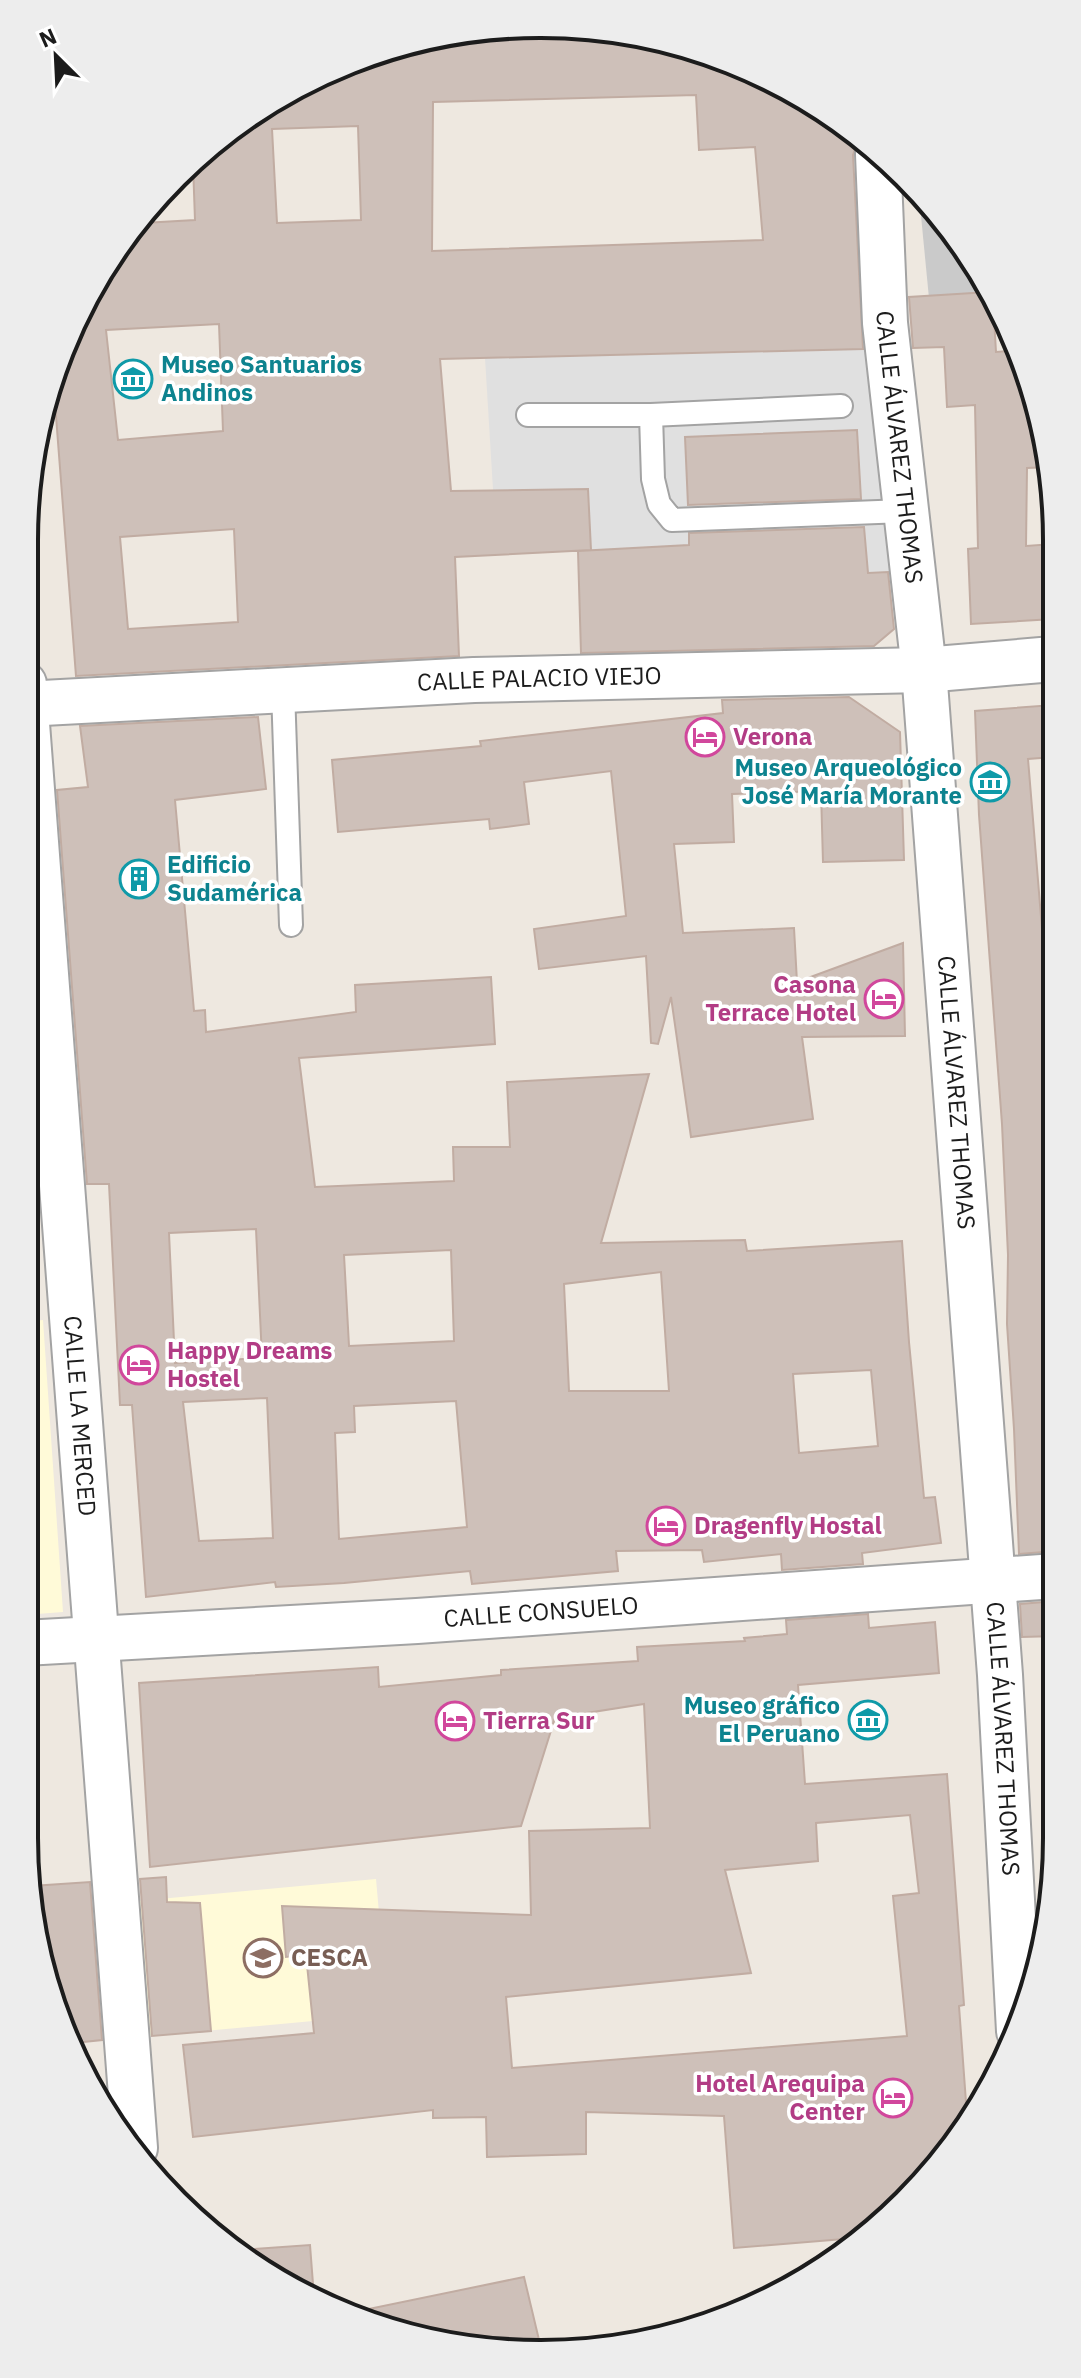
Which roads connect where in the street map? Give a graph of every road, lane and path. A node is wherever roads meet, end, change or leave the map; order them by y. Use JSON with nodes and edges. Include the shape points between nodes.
{"nodes":[{"id":1,"x":879,"y":169,"type":"edge"},
{"id":2,"x":841,"y":406,"type":"dead end"},
{"id":3,"x":528,"y":415,"type":"dead end"},
{"id":4,"x":651,"y":415,"type":"junction"},
{"id":5,"x":904,"y":511,"type":"junction"},
{"id":6,"x":1043,"y":660,"type":"edge"},
{"id":7,"x":924,"y":670,"type":"junction"},
{"id":8,"x":283,"y":690,"type":"junction"},
{"id":9,"x":38,"y":697,"type":"edge"},
{"id":10,"x":38,"y":865,"type":"edge"},
{"id":11,"x":291,"y":925,"type":"dead end"},
{"id":12,"x":1043,"y":1577,"type":"edge"},
{"id":13,"x":992,"y":1579,"type":"junction"},
{"id":14,"x":98,"y":1638,"type":"junction"},
{"id":15,"x":38,"y":1642,"type":"edge"},
{"id":16,"x":1017,"y":1996,"type":"edge"},
{"id":17,"x":134,"y":2132,"type":"edge"}],
"edges":[{"from":1,"to":5,"type":"street","name":"CALLE ÁLVAREZ THOMAS","via":[[885,323]]},
{"from":2,"to":4,"type":"lane"},
{"from":3,"to":4,"type":"lane"},
{"from":4,"to":5,"type":"lane","via":[[653,479],[659,504],[672,520]]},
{"from":5,"to":7,"type":"street","name":"CALLE ÁLVAREZ THOMAS"},
{"from":6,"to":7,"type":"street","name":"CALLE PALACIO VIEJO"},
{"from":7,"to":8,"type":"street","name":"CALLE PALACIO VIEJO","via":[[474,680]]},
{"from":7,"to":13,"type":"street","name":"CALLE ÁLVAREZ THOMAS"},
{"from":8,"to":9,"type":"street","name":"CALLE PALACIO VIEJO"},
{"from":8,"to":11,"type":"lane"},
{"from":10,"to":14,"type":"street","name":"CALLE LA MERCED"},
{"from":12,"to":13,"type":"street","name":"CALLE CONSUELO"},
{"from":13,"to":14,"type":"street","name":"CALLE CONSUELO","via":[[416,1609]]},
{"from":13,"to":16,"type":"street","name":"CALLE ÁLVAREZ THOMAS"},
{"from":14,"to":15,"type":"street","name":"CALLE CONSUELO"},
{"from":14,"to":17,"type":"street","name":"CALLE LA MERCED"}]}
